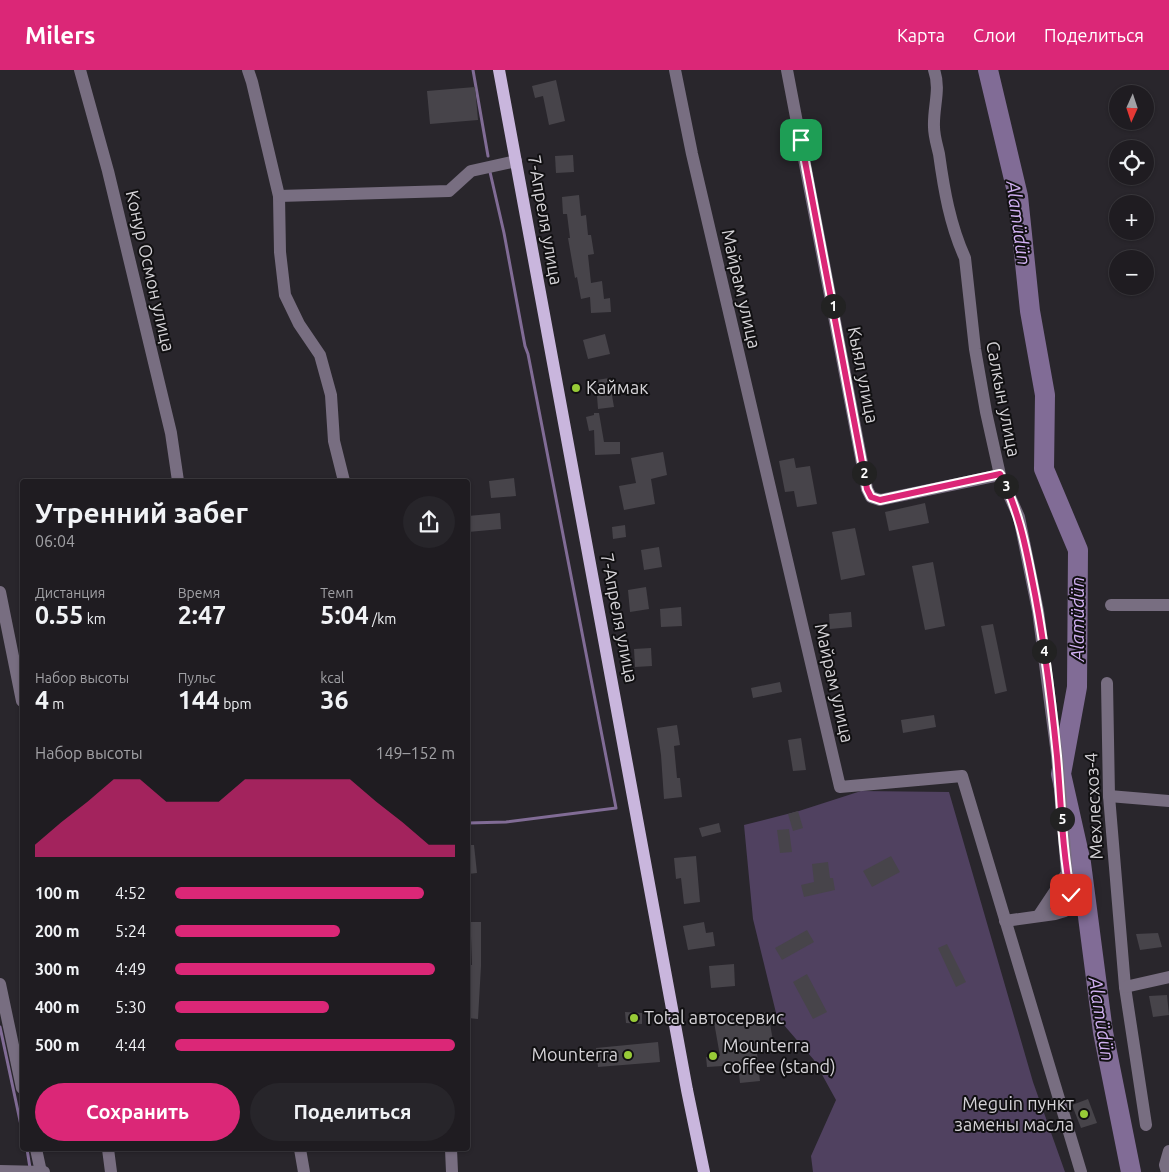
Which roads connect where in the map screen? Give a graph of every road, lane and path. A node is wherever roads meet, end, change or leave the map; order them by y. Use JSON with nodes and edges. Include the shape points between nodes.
{"nodes":[{"id":1,"x":80,"y":70,"type":"edge"},
{"id":2,"x":248,"y":70,"type":"edge"},
{"id":3,"x":499,"y":70,"type":"edge"},
{"id":4,"x":675,"y":70,"type":"edge"},
{"id":5,"x":787,"y":70,"type":"edge"},
{"id":6,"x":934,"y":70,"type":"edge"},
{"id":7,"x":516,"y":161,"type":"junction"},
{"id":8,"x":279,"y":196,"type":"junction"},
{"id":9,"x":1000,"y":474,"type":"junction"},
{"id":10,"x":178,"y":479,"type":"edge"},
{"id":11,"x":344,"y":479,"type":"edge"},
{"id":12,"x":0,"y":592,"type":"edge"},
{"id":13,"x":1111,"y":605,"type":"dead end"},
{"id":14,"x":1169,"y":605,"type":"edge"},
{"id":15,"x":1107,"y":683,"type":"dead end"},
{"id":16,"x":20,"y":691,"type":"edge"},
{"id":17,"x":1108,"y":796,"type":"junction"},
{"id":18,"x":1169,"y":801,"type":"edge"},
{"id":19,"x":1067,"y":874,"type":"junction"},
{"id":20,"x":1039,"y":915,"type":"junction"},
{"id":21,"x":1006,"y":921,"type":"junction"},
{"id":22,"x":1169,"y":978,"type":"edge"},
{"id":23,"x":0,"y":984,"type":"edge"},
{"id":24,"x":1124,"y":987,"type":"junction"},
{"id":25,"x":20,"y":1079,"type":"edge"},
{"id":26,"x":1146,"y":1125,"type":"dead end"},
{"id":27,"x":37,"y":1151,"type":"edge"},
{"id":28,"x":108,"y":1151,"type":"edge"},
{"id":29,"x":300,"y":1151,"type":"edge"},
{"id":30,"x":451,"y":1151,"type":"edge"},
{"id":31,"x":1169,"y":1151,"type":"edge"},
{"id":32,"x":1081,"y":1170,"type":"edge"},
{"id":33,"x":0,"y":1171,"type":"edge"},
{"id":34,"x":42,"y":1172,"type":"edge"},
{"id":35,"x":111,"y":1172,"type":"edge"},
{"id":36,"x":304,"y":1172,"type":"edge"},
{"id":37,"x":452,"y":1172,"type":"edge"},
{"id":38,"x":704,"y":1172,"type":"edge"},
{"id":39,"x":1167,"y":1172,"type":"edge"}],
"edges":[{"from":1,"to":10,"type":"street","name":"Конур Осмон улица","via":[[108,171],[171,433]]},
{"from":2,"to":8,"type":"street"},
{"from":3,"to":7,"type":"main road","name":"7-Апреля улица"},
{"from":4,"to":21,"type":"street","name":"Майрам улица","via":[[840,787],[962,776]]},
{"from":5,"to":9,"type":"street","name":"Кыял улица","via":[[871,497],[880,500]]},
{"from":6,"to":9,"type":"street","name":"Салкын улица","via":[[938,88],[934,136],[951,222],[965,258],[980,383]]},
{"from":7,"to":8,"type":"street","via":[[471,171],[449,191]]},
{"from":7,"to":38,"type":"main road","name":"7-Апреля улица"},
{"from":8,"to":11,"type":"street","via":[[285,295],[320,356],[331,394],[334,441]]},
{"from":9,"to":19,"type":"street","name":"Салкын улица","via":[[1019,518],[1038,611],[1057,755]]},
{"from":12,"to":16,"type":"street"},
{"from":13,"to":14,"type":"street"},
{"from":15,"to":17,"type":"street","name":"Мехлесхоз-4"},
{"from":17,"to":18,"type":"street"},
{"from":17,"to":24,"type":"street","name":"Мехлесхоз-4"},
{"from":19,"to":20,"type":"street"},
{"from":19,"to":20,"type":"street","name":"Салкын улица","via":[[1071,903],[1065,911]]},
{"from":20,"to":21,"type":"street","name":"Салкын улица"},
{"from":21,"to":32,"type":"street","name":"Майрам улица"},
{"from":22,"to":24,"type":"street"},
{"from":23,"to":25,"type":"street"},
{"from":24,"to":26,"type":"street","name":"Мехлесхоз-4"},
{"from":27,"to":34,"type":"street"},
{"from":28,"to":35,"type":"street"},
{"from":29,"to":36,"type":"street"},
{"from":30,"to":37,"type":"street"},
{"from":31,"to":39,"type":"street","via":[[1165,1165]]},
{"from":33,"to":34,"type":"street"}]}
